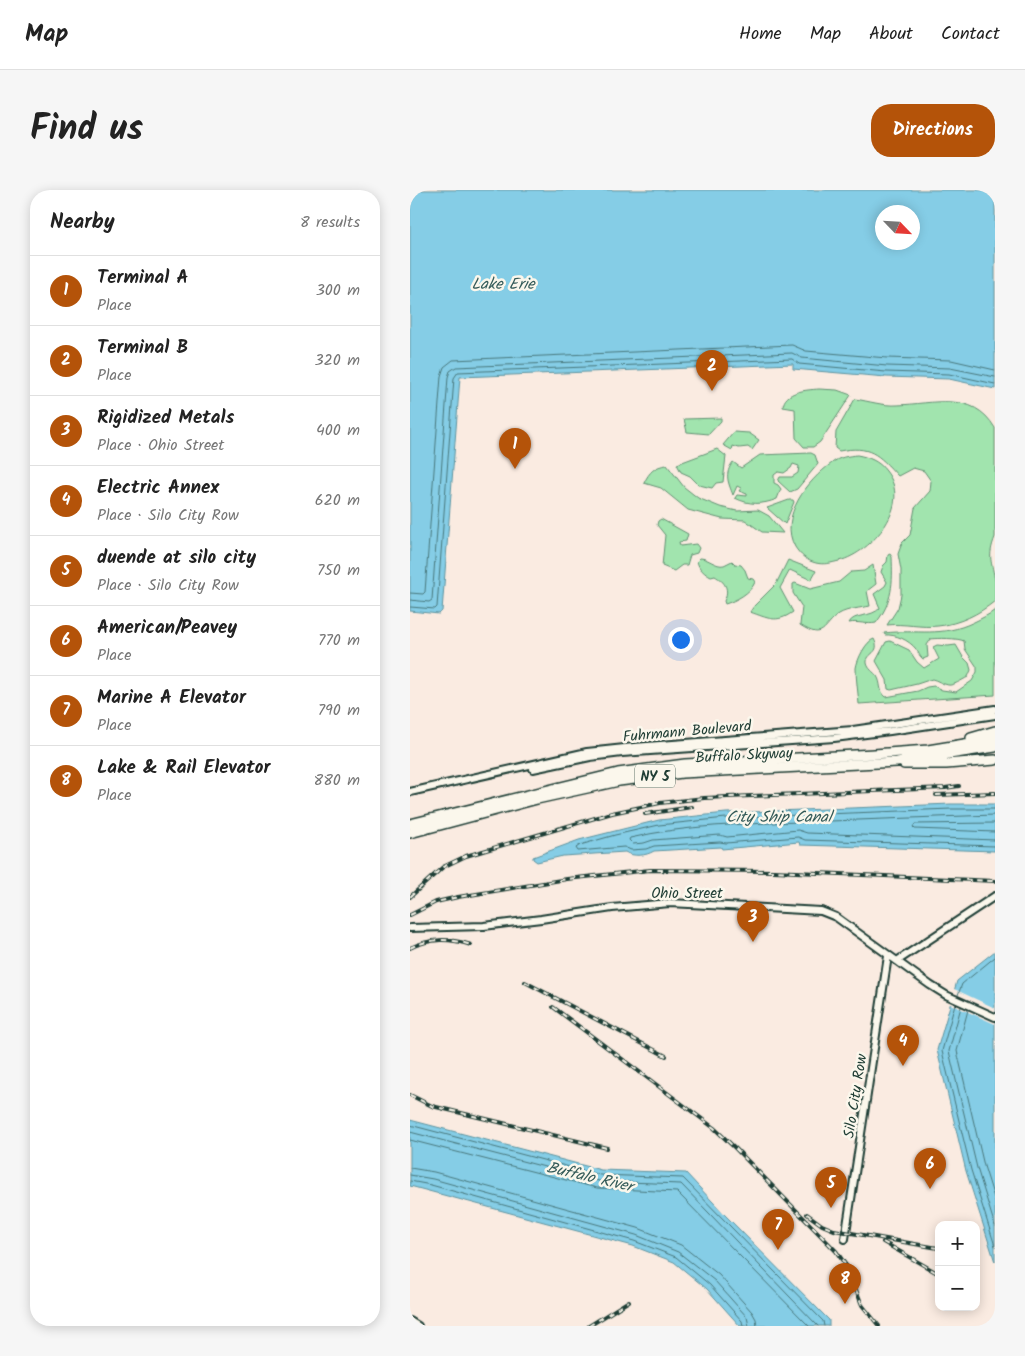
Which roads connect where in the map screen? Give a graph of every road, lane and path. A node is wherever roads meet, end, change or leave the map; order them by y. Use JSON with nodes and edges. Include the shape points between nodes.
{"nodes":[{"id":1,"x":995,"y":710,"type":"edge"},
{"id":2,"x":995,"y":715,"type":"edge"},
{"id":3,"x":995,"y":731,"type":"edge"},
{"id":4,"x":854,"y":733,"type":"junction"},
{"id":5,"x":995,"y":739,"type":"edge"},
{"id":6,"x":995,"y":747,"type":"edge"},
{"id":7,"x":928,"y":750,"type":"junction"},
{"id":8,"x":838,"y":760,"type":"junction"},
{"id":9,"x":995,"y":760,"type":"edge"},
{"id":10,"x":897,"y":762,"type":"junction"},
{"id":11,"x":525,"y":768,"type":"junction"},
{"id":12,"x":410,"y":792,"type":"edge"},
{"id":13,"x":410,"y":796,"type":"edge"},
{"id":14,"x":412,"y":828,"type":"edge"},
{"id":15,"x":995,"y":896,"type":"edge"},
{"id":16,"x":410,"y":928,"type":"edge"},
{"id":17,"x":888,"y":956,"type":"junction"},
{"id":18,"x":896,"y":961,"type":"junction"},
{"id":19,"x":995,"y":1017,"type":"edge"},
{"id":20,"x":845,"y":1239,"type":"dead end"},
{"id":21,"x":410,"y":1321,"type":"edge"},
{"id":22,"x":418,"y":1326,"type":"edge"}],
"edges":[{"from":1,"to":4,"type":"street","name":"Fuhrmann Boulevard"},
{"from":2,"to":4,"type":"street","name":"Fuhrmann Boulevard"},
{"from":3,"to":7,"type":"highway"},
{"from":4,"to":11,"type":"street","name":"Fuhrmann Boulevard","via":[[587,752]]},
{"from":5,"to":7,"type":"highway","name":"Buffalo Skyway","number":"NY 5"},
{"from":6,"to":10,"type":"highway","name":"Buffalo Skyway","number":"NY 5"},
{"from":7,"to":8,"type":"highway","name":"Buffalo Skyway","number":"NY 5"},
{"from":8,"to":10,"type":"highway","name":"Buffalo Skyway","number":"NY 5"},
{"from":8,"to":14,"type":"highway","name":"Buffalo Skyway","number":"NY 5","via":[[619,781]]},
{"from":8,"to":14,"type":"highway","name":"Buffalo Skyway","number":"NY 5","via":[[685,764],[618,773],[487,804]]},
{"from":9,"to":10,"type":"highway","via":[[908,766]]},
{"from":11,"to":12,"type":"street","name":"Fuhrmann Boulevard"},
{"from":11,"to":13,"type":"street","name":"Fuhrmann Boulevard"},
{"from":15,"to":18,"type":"street"},
{"from":16,"to":17,"type":"street","name":"Ohio Street","via":[[484,926],[670,903],[821,911],[836,917]]},
{"from":17,"to":18,"type":"street","name":"Ohio Street"},
{"from":17,"to":20,"type":"street","name":"Silo City Row"},
{"from":18,"to":19,"type":"street","name":"Ohio Street","via":[[946,995]]},
{"from":21,"to":22,"type":"street"}]}
